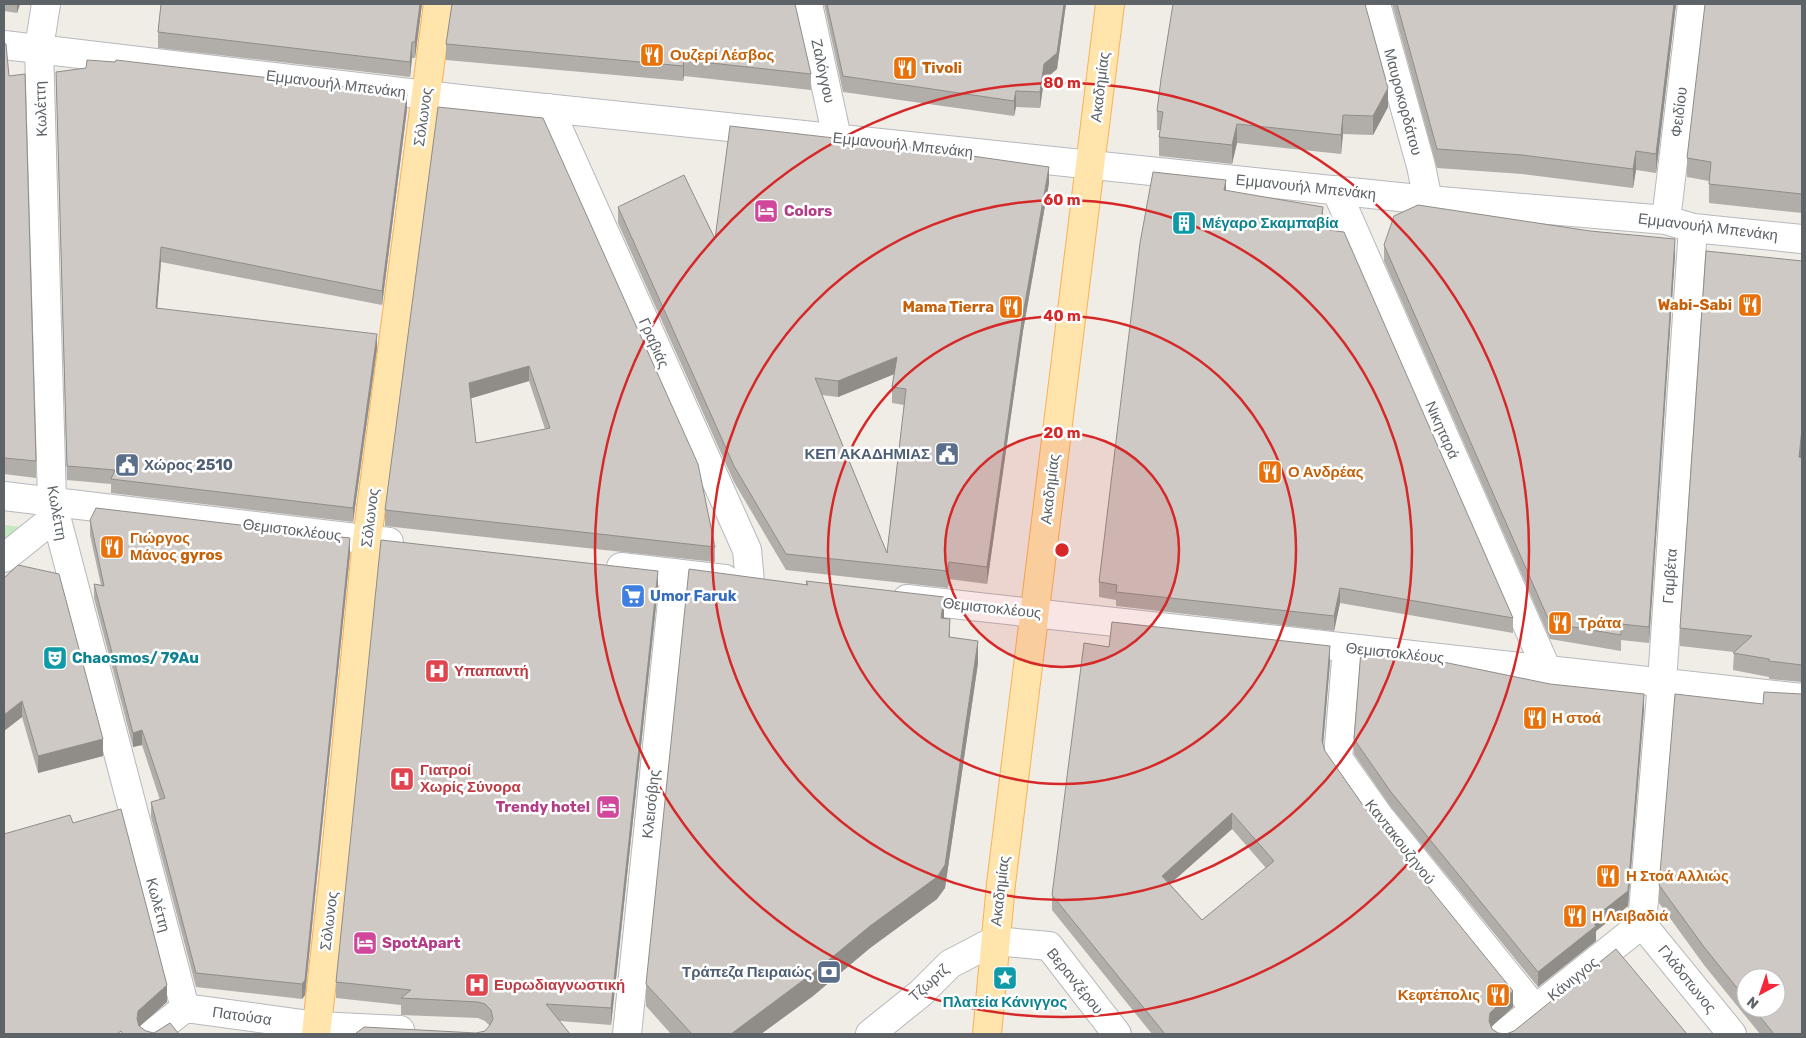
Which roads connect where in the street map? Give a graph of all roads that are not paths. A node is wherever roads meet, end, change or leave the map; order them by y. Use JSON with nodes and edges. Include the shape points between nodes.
{"nodes":[{"id":1,"x":46,"y":4,"type":"edge"},
{"id":2,"x":438,"y":4,"type":"edge"},
{"id":3,"x":808,"y":4,"type":"edge"},
{"id":4,"x":1110,"y":4,"type":"edge"},
{"id":5,"x":1376,"y":4,"type":"edge"},
{"id":6,"x":1692,"y":4,"type":"edge"},
{"id":7,"x":4,"y":45,"type":"edge"},
{"id":8,"x":39,"y":48,"type":"junction"},
{"id":9,"x":426,"y":95,"type":"junction"},
{"id":10,"x":549,"y":108,"type":"junction"},
{"id":11,"x":837,"y":138,"type":"junction"},
{"id":12,"x":1090,"y":164,"type":"junction"},
{"id":13,"x":1336,"y":190,"type":"junction"},
{"id":14,"x":1428,"y":200,"type":"junction"},
{"id":15,"x":1666,"y":220,"type":"junction"},
{"id":16,"x":1693,"y":228,"type":"junction"},
{"id":17,"x":1802,"y":239,"type":"edge"},
{"id":18,"x":4,"y":496,"type":"edge"},
{"id":19,"x":54,"y":509,"type":"junction"},
{"id":20,"x":367,"y":539,"type":"junction"},
{"id":21,"x":409,"y":544,"type":"edge"},
{"id":22,"x":4,"y":558,"type":"edge"},
{"id":23,"x":596,"y":565,"type":"edge"},
{"id":24,"x":675,"y":574,"type":"junction"},
{"id":25,"x":750,"y":582,"type":"junction"},
{"id":26,"x":780,"y":585,"type":"edge"},
{"id":27,"x":886,"y":597,"type":"edge"},
{"id":28,"x":1035,"y":613,"type":"junction"},
{"id":29,"x":1347,"y":648,"type":"junction"},
{"id":30,"x":1547,"y":670,"type":"junction"},
{"id":31,"x":1662,"y":682,"type":"junction"},
{"id":32,"x":1802,"y":698,"type":"edge"},
{"id":33,"x":1642,"y":924,"type":"junction"},
{"id":34,"x":994,"y":941,"type":"junction"},
{"id":35,"x":185,"y":1008,"type":"junction"},
{"id":36,"x":1535,"y":1009,"type":"junction"},
{"id":37,"x":317,"y":1030,"type":"edge"},
{"id":38,"x":428,"y":1032,"type":"edge"},
{"id":39,"x":152,"y":1034,"type":"edge"},
{"id":40,"x":627,"y":1034,"type":"edge"},
{"id":41,"x":870,"y":1034,"type":"edge"},
{"id":42,"x":987,"y":1034,"type":"edge"},
{"id":43,"x":1117,"y":1034,"type":"edge"},
{"id":44,"x":1504,"y":1034,"type":"edge"},
{"id":45,"x":1732,"y":1034,"type":"edge"}],
"edges":[{"from":1,"to":8,"type":"street","name":"Κωλέττη"},
{"from":2,"to":9,"type":"main road","name":"Σόλωνος"},
{"from":3,"to":11,"type":"street","name":"Ζαλόγγου"},
{"from":4,"to":12,"type":"main road","name":"Ακαδημίας"},
{"from":5,"to":14,"type":"street","name":"Μαυροκορδάτου"},
{"from":6,"to":15,"type":"street","name":"Φειδίου"},
{"from":7,"to":8,"type":"street","name":"Εμμανουήλ Μπενάκη"},
{"from":8,"to":9,"type":"street","name":"Εμμανουήλ Μπενάκη"},
{"from":8,"to":19,"type":"street","name":"Κωλέττη"},
{"from":9,"to":10,"type":"street","name":"Εμμανουήλ Μπενάκη"},
{"from":9,"to":20,"type":"main road","name":"Σόλωνος"},
{"from":10,"to":11,"type":"street","name":"Εμμανουήλ Μπενάκη"},
{"from":10,"to":25,"type":"street","name":"Γραβιάς","via":[[747,550]]},
{"from":11,"to":12,"type":"street","name":"Εμμανουήλ Μπενάκη"},
{"from":12,"to":13,"type":"street","name":"Εμμανουήλ Μπενάκη"},
{"from":12,"to":28,"type":"main road","name":"Ακαδημίας"},
{"from":13,"to":14,"type":"street","name":"Εμμανουήλ Μπενάκη"},
{"from":13,"to":30,"type":"street","name":"Νικηταρά"},
{"from":14,"to":15,"type":"street","name":"Εμμανουήλ Μπενάκη"},
{"from":15,"to":16,"type":"street","name":"Εμμανουήλ Μπενάκη"},
{"from":16,"to":17,"type":"street","name":"Εμμανουήλ Μπενάκη"},
{"from":16,"to":31,"type":"street","name":"Γαμβέτα"},
{"from":18,"to":19,"type":"street","name":"Θεμιστοκλέους"},
{"from":19,"to":20,"type":"street","name":"Θεμιστοκλέους"},
{"from":19,"to":22,"type":"street"},
{"from":19,"to":35,"type":"street","name":"Κωλέττη"},
{"from":20,"to":21,"type":"street","name":"Θεμιστοκλέους"},
{"from":20,"to":37,"type":"main road","name":"Σόλωνος"},
{"from":23,"to":24,"type":"street"},
{"from":24,"to":25,"type":"street"},
{"from":24,"to":40,"type":"street","name":"Κλεισόβης"},
{"from":25,"to":26,"type":"street"},
{"from":27,"to":28,"type":"street","name":"Θεμιστοκλέους"},
{"from":28,"to":29,"type":"street","name":"Θεμιστοκλέους"},
{"from":28,"to":34,"type":"main road","name":"Ακαδημίας"},
{"from":29,"to":30,"type":"street","name":"Θεμιστοκλέους"},
{"from":29,"to":36,"type":"street","name":"Καντακουζηνού","via":[[1338,758],[1379,816]]},
{"from":30,"to":31,"type":"street","name":"Θεμιστοκλέους"},
{"from":31,"to":32,"type":"street","name":"Θεμιστοκλέους"},
{"from":31,"to":33,"type":"street","name":"Γαμβέτα"},
{"from":33,"to":36,"type":"street","name":"Κάνιγγος"},
{"from":33,"to":45,"type":"street","name":"Γλάδστωνος"},
{"from":34,"to":41,"type":"street","name":"Τζωρτζ","via":[[950,964],[921,993]]},
{"from":34,"to":42,"type":"main road","name":"Ακαδημίας"},
{"from":34,"to":43,"type":"street","name":"Βερανζέρου","via":[[1049,946]]},
{"from":35,"to":37,"type":"street","name":"Πατούσα"},
{"from":35,"to":39,"type":"street"},
{"from":36,"to":44,"type":"street","name":"Κάνιγγος"},
{"from":37,"to":38,"type":"street","name":"Πατούσα"}]}
